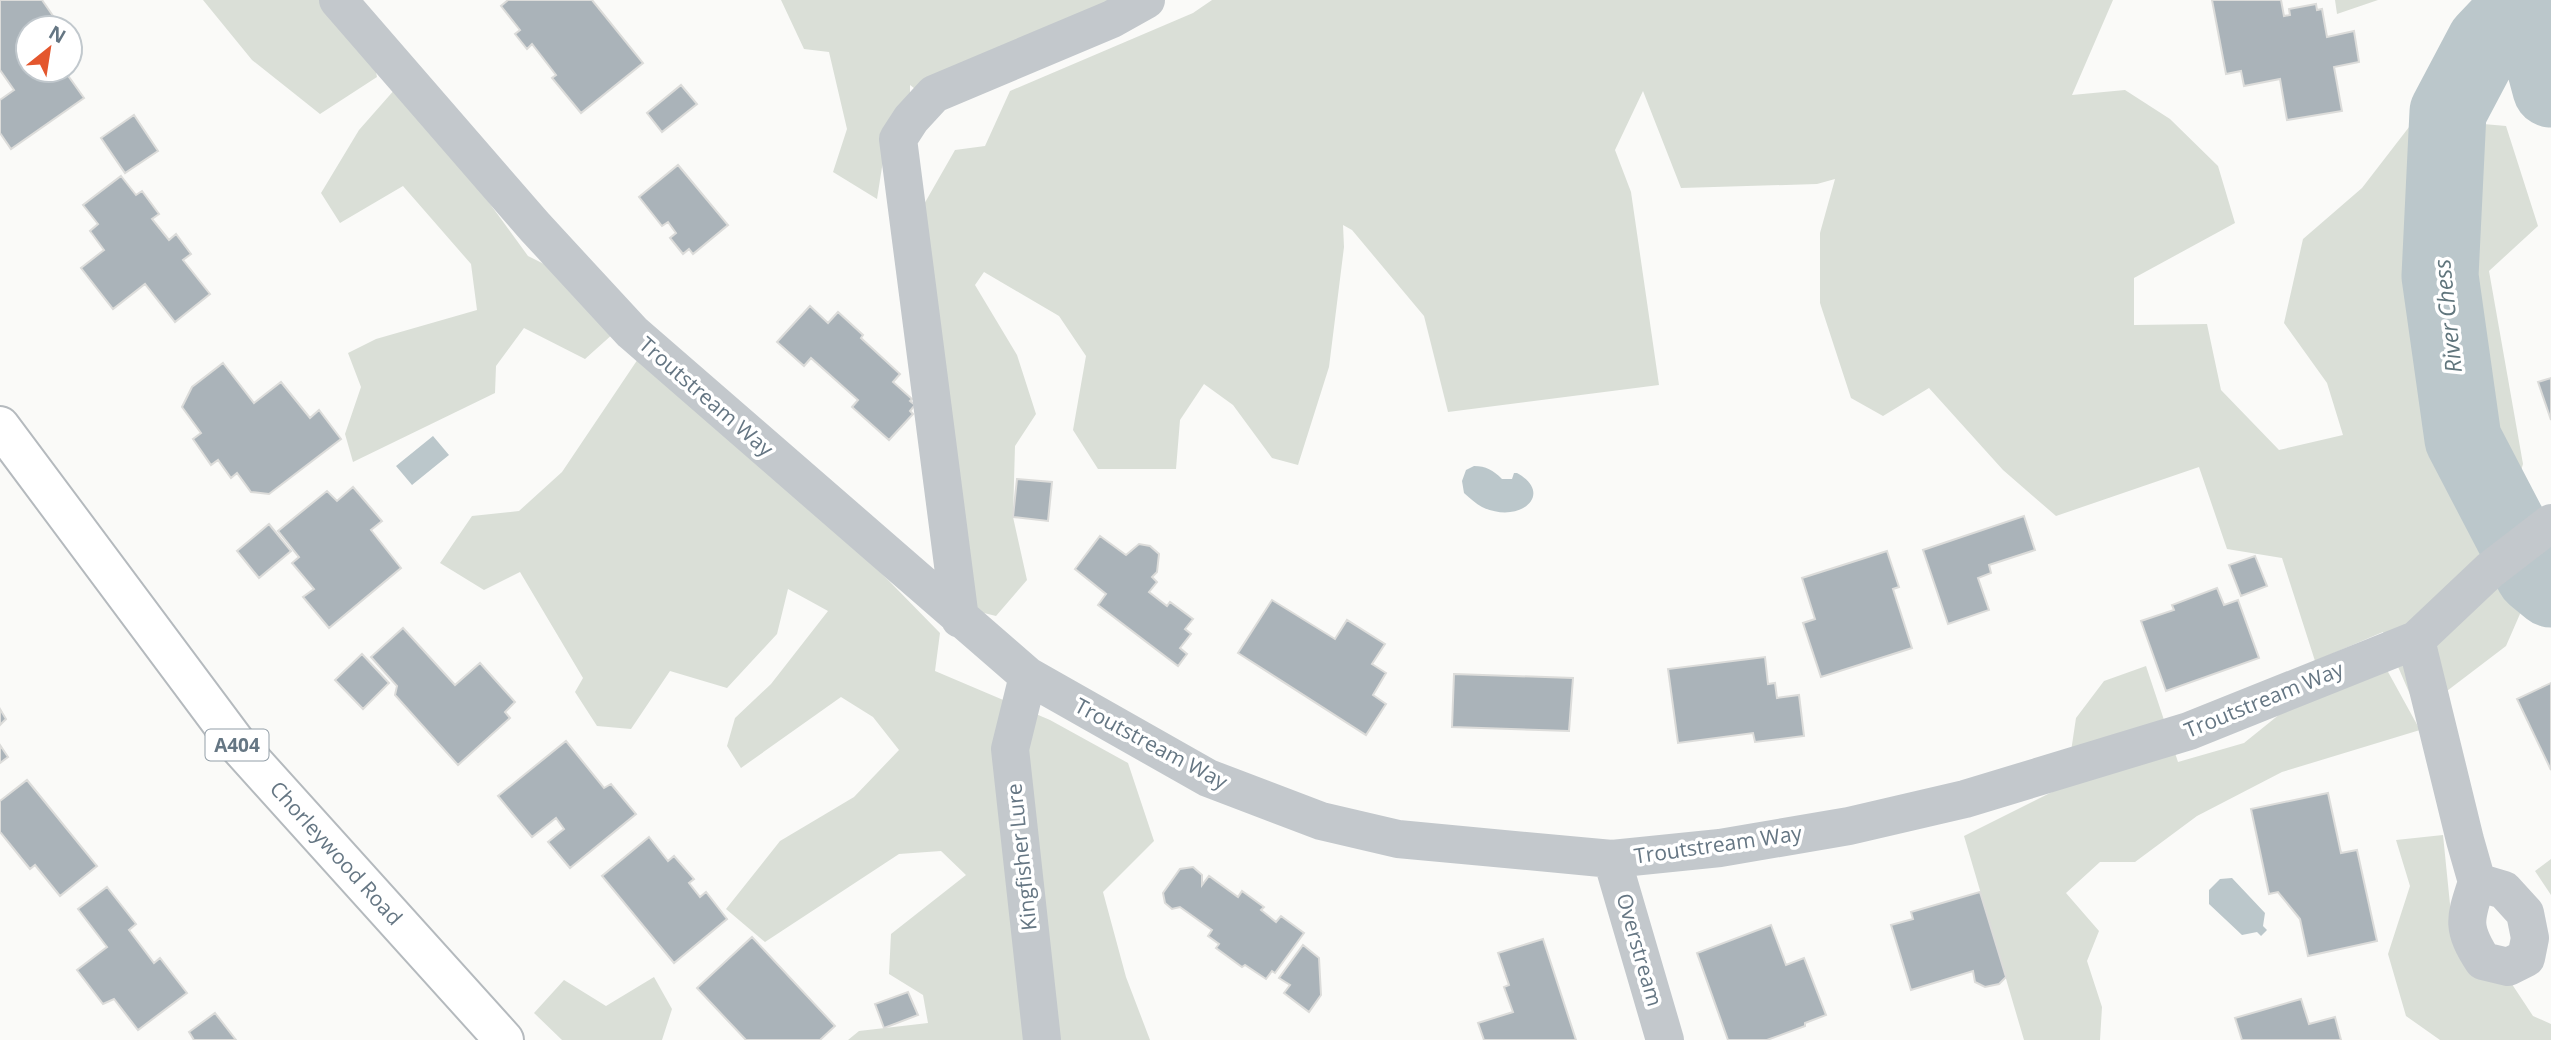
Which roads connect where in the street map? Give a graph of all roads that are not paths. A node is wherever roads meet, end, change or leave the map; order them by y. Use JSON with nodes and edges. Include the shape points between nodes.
{"nodes":[{"id":1,"x":338,"y":0,"type":"edge"},
{"id":2,"x":1146,"y":0,"type":"edge"},
{"id":3,"x":0,"y":426,"type":"edge"},
{"id":4,"x":2551,"y":523,"type":"edge"},
{"id":5,"x":960,"y":618,"type":"junction"},
{"id":6,"x":2416,"y":639,"type":"junction"},
{"id":7,"x":1028,"y":676,"type":"junction"},
{"id":8,"x":1612,"y":859,"type":"junction"},
{"id":9,"x":2477,"y":882,"type":"dead end"},
{"id":10,"x":504,"y":1040,"type":"edge"},
{"id":11,"x":1041,"y":1040,"type":"edge"},
{"id":12,"x":1665,"y":1040,"type":"edge"}],
"edges":[{"from":1,"to":5,"type":"street","name":"Troutstream Way","via":[[632,332]]},
{"from":2,"to":5,"type":"street","via":[[1112,19],[934,94],[898,139]]},
{"from":3,"to":10,"type":"main road","name":"Chorleywood Road","number":"A404","via":[[237,744]]},
{"from":4,"to":6,"type":"street","name":"Troutstream Way","via":[[2490,570]]},
{"from":5,"to":7,"type":"street","name":"Troutstream Way"},
{"from":6,"to":8,"type":"street","name":"Troutstream Way","via":[[2189,731],[1965,799],[1849,826],[1720,848]]},
{"from":6,"to":9,"type":"street"},
{"from":7,"to":8,"type":"street","name":"Troutstream Way","via":[[1208,778],[1321,821],[1398,839]]},
{"from":7,"to":11,"type":"street","name":"Kingfisher Lure","via":[[1010,749]]},
{"from":8,"to":12,"type":"street","name":"Overstream"}]}
